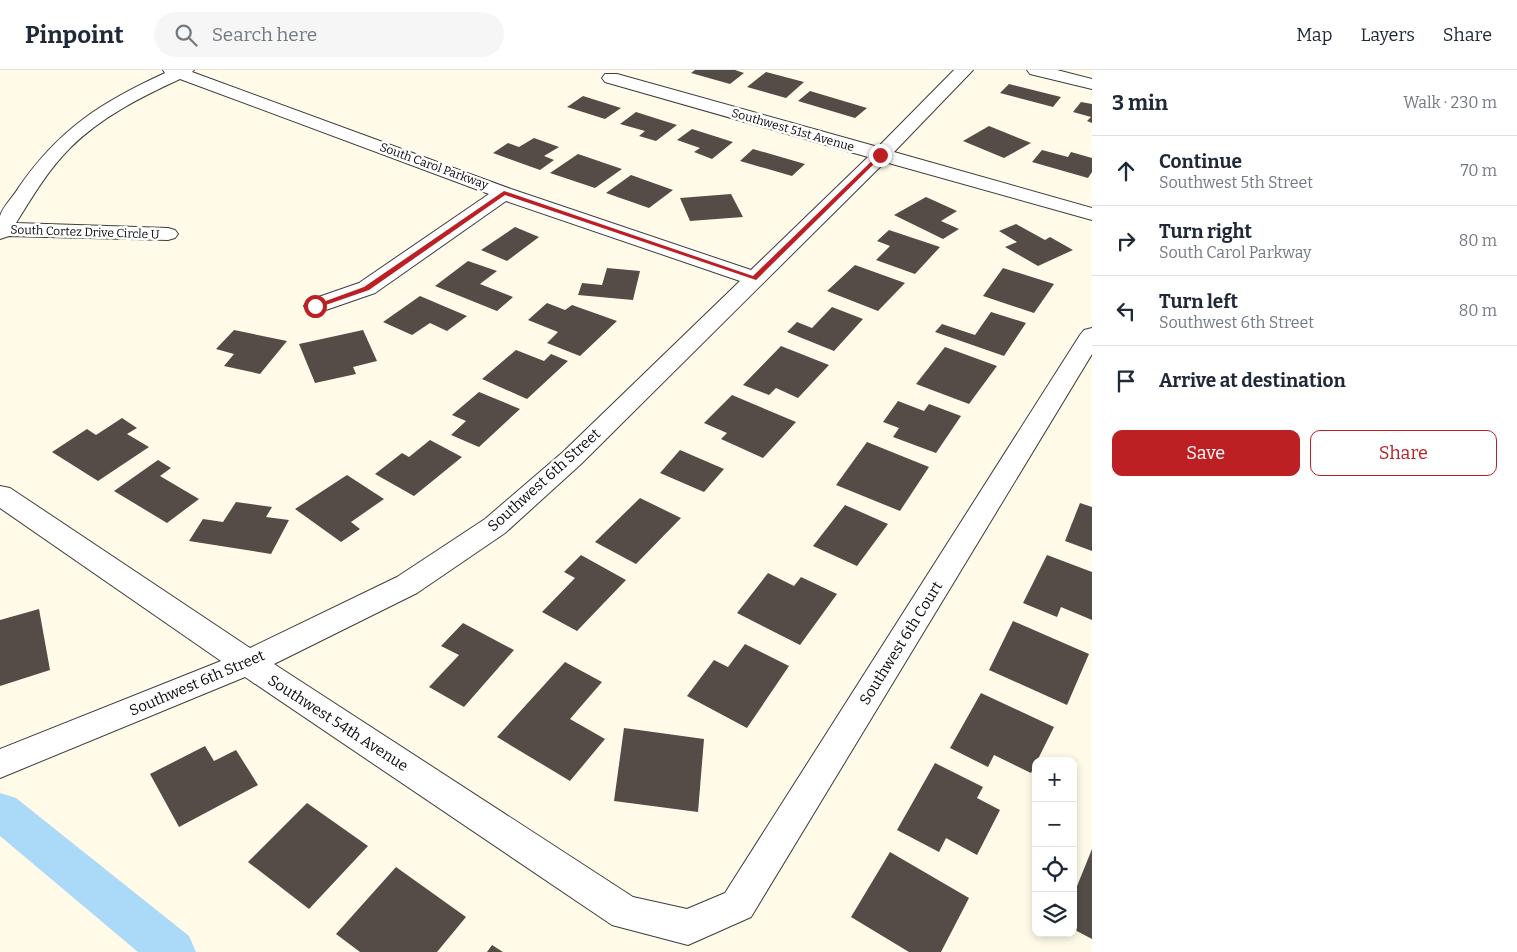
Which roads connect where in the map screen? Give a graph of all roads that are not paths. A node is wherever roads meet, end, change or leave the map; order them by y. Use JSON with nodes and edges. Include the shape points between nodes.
{"nodes":[{"id":1,"x":964,"y":70,"type":"edge"},
{"id":2,"x":1036,"y":70,"type":"edge"},
{"id":3,"x":179,"y":71,"type":"edge"},
{"id":4,"x":611,"y":78,"type":"dead end"},
{"id":5,"x":1092,"y":84,"type":"edge"},
{"id":6,"x":880,"y":155,"type":"junction"},
{"id":7,"x":504,"y":192,"type":"junction"},
{"id":8,"x":1092,"y":214,"type":"edge"},
{"id":9,"x":1,"y":231,"type":"edge"},
{"id":10,"x":168,"y":234,"type":"dead end"},
{"id":11,"x":754,"y":278,"type":"junction"},
{"id":12,"x":315,"y":306,"type":"dead end"},
{"id":13,"x":1092,"y":335,"type":"edge"},
{"id":14,"x":0,"y":495,"type":"edge"},
{"id":15,"x":248,"y":663,"type":"junction"},
{"id":16,"x":0,"y":764,"type":"edge"},
{"id":17,"x":688,"y":927,"type":"joint"}],
"edges":[{"from":1,"to":6,"type":"street","name":"Southwest 6th Street"},
{"from":2,"to":5,"type":"street"},
{"from":3,"to":7,"type":"street","name":"South Carol Parkway"},
{"from":3,"to":9,"type":"street","via":[[114,106],[68,140],[49,160]]},
{"from":4,"to":6,"type":"street","name":"Southwest 51st Avenue"},
{"from":6,"to":8,"type":"street","name":"Southwest 51st Avenue"},
{"from":6,"to":11,"type":"street","name":"Southwest 6th Street"},
{"from":7,"to":11,"type":"street","name":"South Carol Parkway"},
{"from":7,"to":12,"type":"street","via":[[366,288]]},
{"from":9,"to":10,"type":"street","name":"South Cortez Drive Circle U"},
{"from":11,"to":15,"type":"street","name":"Southwest 6th Street","via":[[572,458],[496,526],[407,585]]},
{"from":13,"to":17,"type":"street","name":"Southwest 6th Court","via":[[738,905]]},
{"from":14,"to":15,"type":"street","name":"Southwest 54th Avenue"},
{"from":15,"to":16,"type":"street","name":"Southwest 6th Street"},
{"from":15,"to":17,"type":"street","name":"Southwest 54th Avenue","via":[[625,912]]}]}
